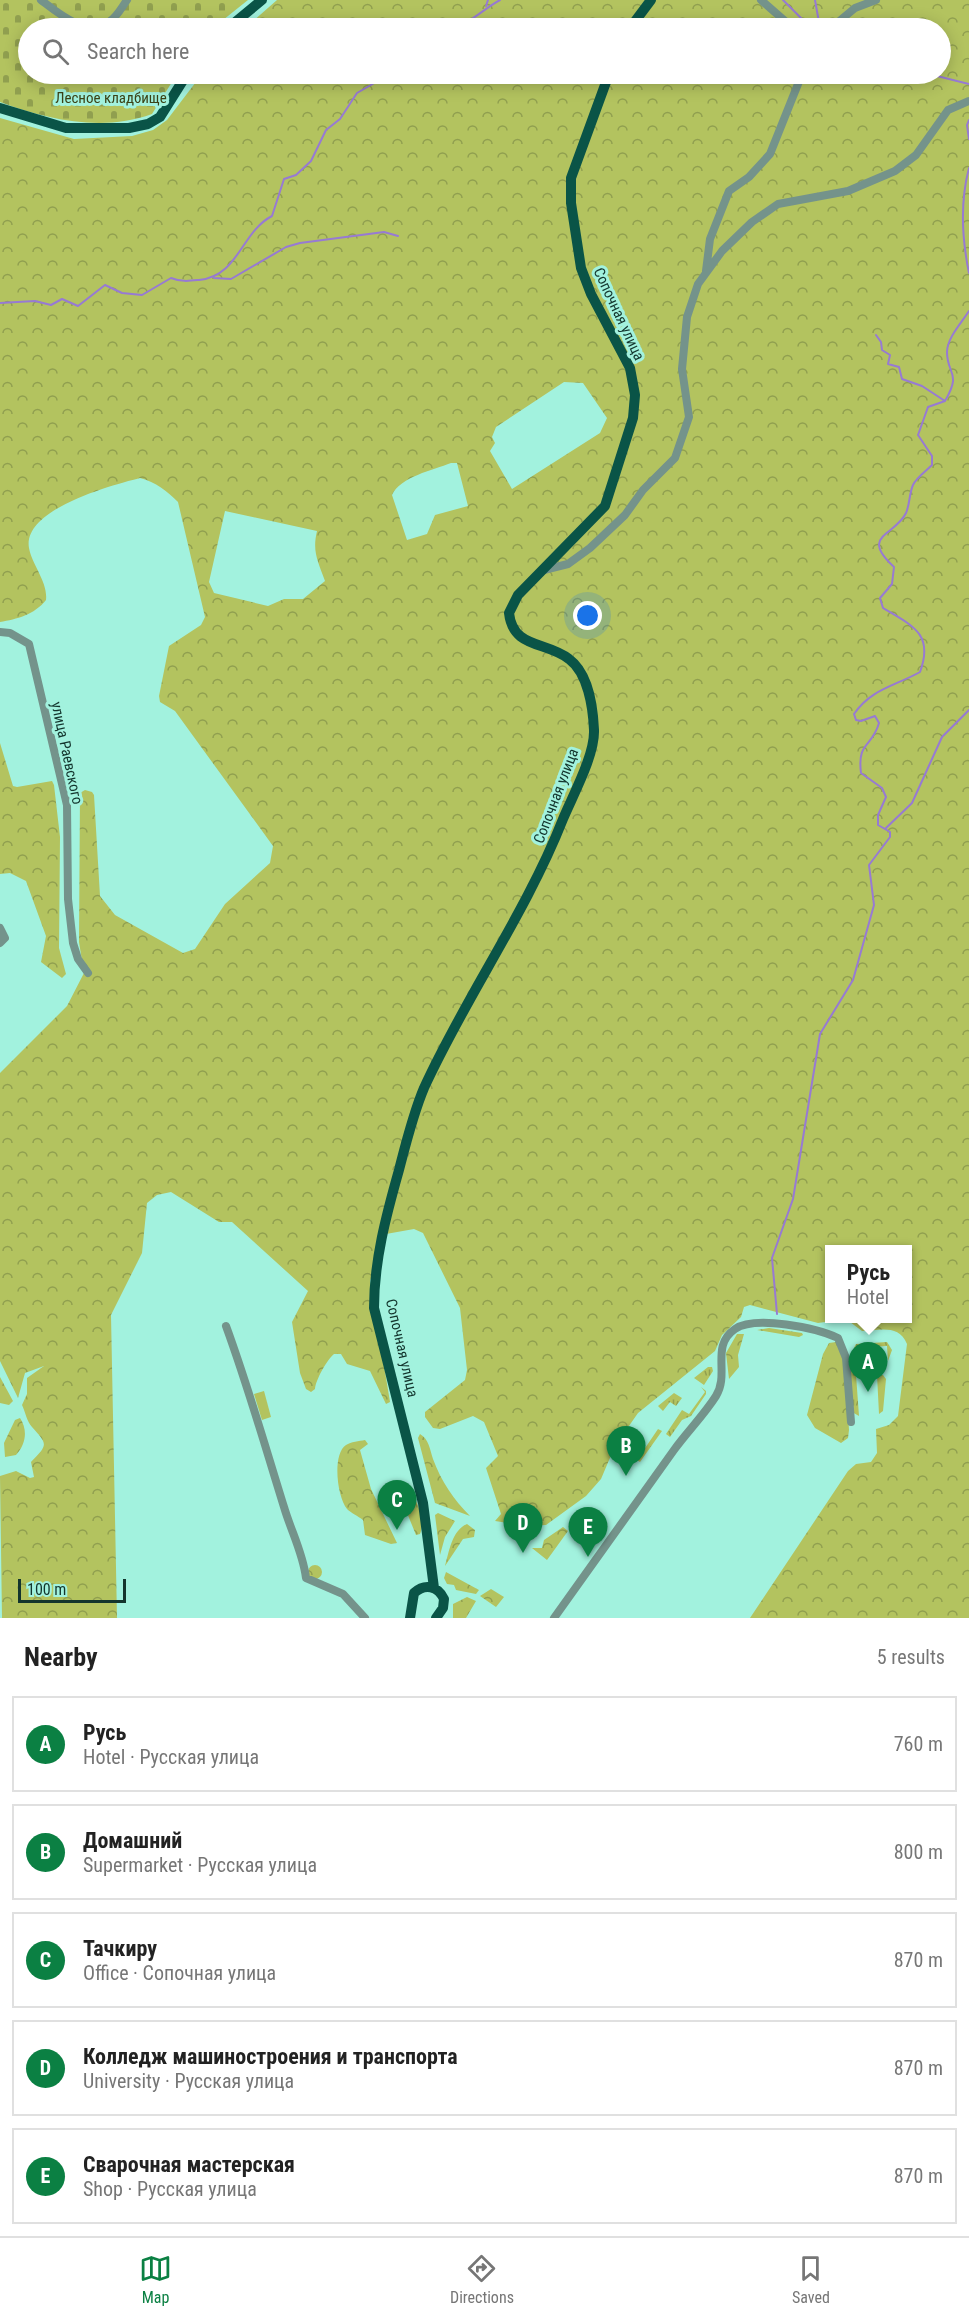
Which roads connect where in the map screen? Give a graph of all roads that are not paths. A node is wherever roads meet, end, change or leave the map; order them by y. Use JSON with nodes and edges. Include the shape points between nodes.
{"nodes":[{"id":1,"x":41,"y":0,"type":"edge"},
{"id":2,"x":127,"y":0,"type":"edge"},
{"id":3,"x":262,"y":0,"type":"edge"},
{"id":4,"x":651,"y":0,"type":"edge"},
{"id":5,"x":761,"y":0,"type":"edge"},
{"id":6,"x":876,"y":0,"type":"edge"},
{"id":7,"x":69,"y":18,"type":"edge"},
{"id":8,"x":115,"y":18,"type":"edge"},
{"id":9,"x":240,"y":18,"type":"edge"},
{"id":10,"x":638,"y":18,"type":"edge"},
{"id":11,"x":782,"y":18,"type":"edge"},
{"id":12,"x":843,"y":18,"type":"edge"},
{"id":13,"x":181,"y":84,"type":"edge"},
{"id":14,"x":605,"y":84,"type":"edge"},
{"id":15,"x":798,"y":84,"type":"edge"},
{"id":16,"x":969,"y":101,"type":"edge"},
{"id":17,"x":0,"y":108,"type":"edge"},
{"id":18,"x":706,"y":273,"type":"junction"},
{"id":19,"x":544,"y":570,"type":"junction"},
{"id":20,"x":0,"y":632,"type":"edge"},
{"id":21,"x":0,"y":928,"type":"edge"},
{"id":22,"x":0,"y":943,"type":"edge"},
{"id":23,"x":88,"y":973,"type":"dead end"},
{"id":24,"x":226,"y":1326,"type":"dead end"},
{"id":25,"x":851,"y":1422,"type":"dead end"},
{"id":26,"x":434,"y":1588,"type":"junction"},
{"id":27,"x":365,"y":1618,"type":"edge"},
{"id":28,"x":410,"y":1618,"type":"edge"},
{"id":29,"x":436,"y":1618,"type":"edge"},
{"id":30,"x":554,"y":1618,"type":"edge"}],
"edges":[{"from":1,"to":7,"type":"street"},
{"from":2,"to":8,"type":"street"},
{"from":3,"to":9,"type":"main road"},
{"from":4,"to":10,"type":"main road"},
{"from":5,"to":11,"type":"street"},
{"from":6,"to":12,"type":"street","via":[[855,8]]},
{"from":13,"to":17,"type":"main road","via":[[160,117],[129,128],[66,128]]},
{"from":14,"to":19,"type":"main road","name":"Сопочная улица","via":[[571,178],[571,203],[581,267],[630,368],[635,395],[633,418],[606,506]]},
{"from":15,"to":18,"type":"street","via":[[770,154],[749,177],[729,191],[710,238]]},
{"from":16,"to":18,"type":"street","via":[[948,110],[916,155],[895,171],[848,191],[778,204],[752,222]]},
{"from":18,"to":19,"type":"street","via":[[687,317],[682,369],[689,417],[675,458],[590,548],[568,564]]},
{"from":19,"to":26,"type":"main road","name":"Сопочная улица","via":[[511,606],[510,622],[520,637],[549,647],[577,667],[590,701],[593,744],[548,857],[424,1089],[393,1192],[374,1277],[374,1308],[423,1503]]},
{"from":20,"to":23,"type":"street","name":"улица Раевского","via":[[29,644],[67,805],[68,898],[73,943]]},
{"from":21,"to":22,"type":"street","via":[[5,938]]},
{"from":24,"to":27,"type":"street","via":[[301,1552],[306,1578],[343,1594]]},
{"from":25,"to":30,"type":"street","via":[[846,1358],[838,1338],[774,1324],[734,1329],[720,1353],[722,1377],[716,1397]]},
{"from":26,"to":28,"type":"main road","via":[[425,1587],[414,1593]]},
{"from":26,"to":29,"type":"main road","name":"Сопочная улица","via":[[444,1599]]}]}
